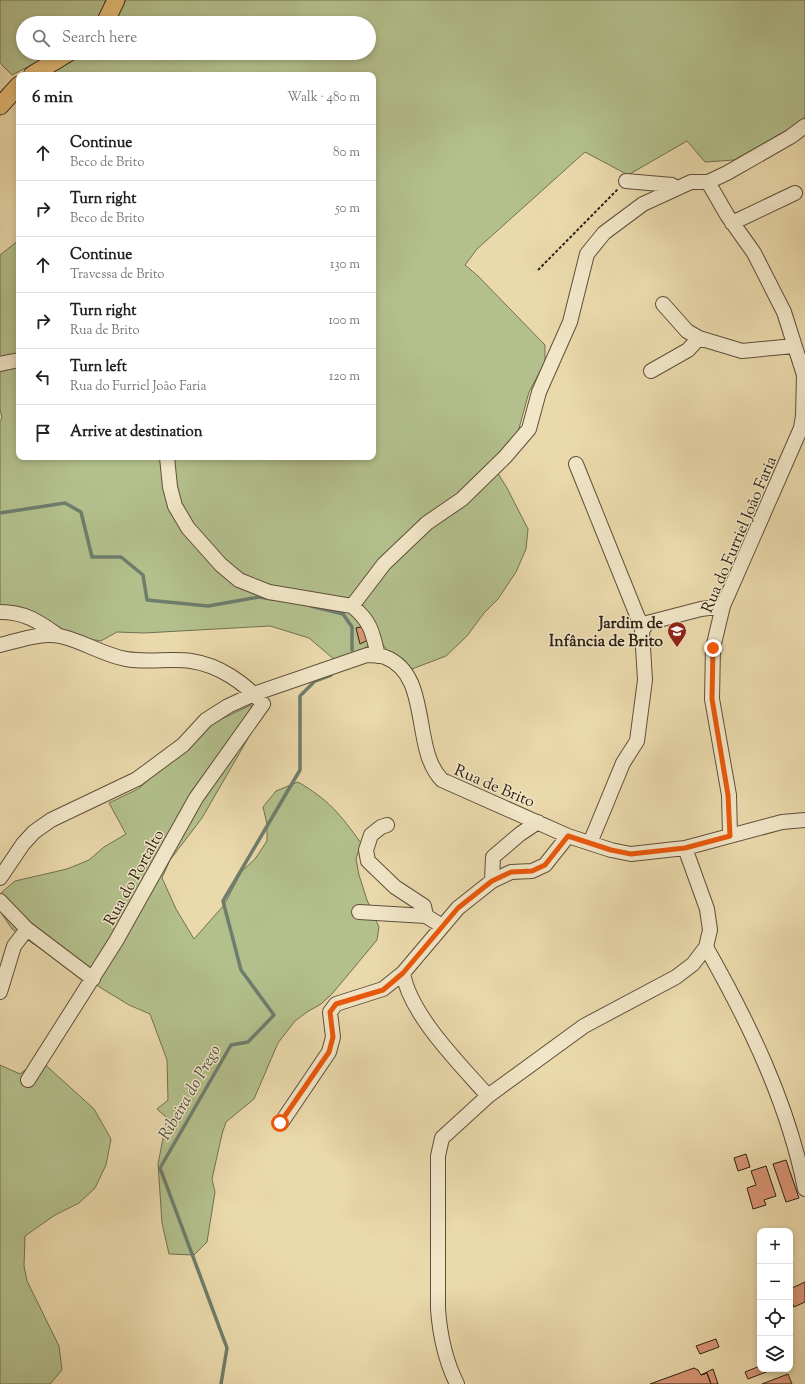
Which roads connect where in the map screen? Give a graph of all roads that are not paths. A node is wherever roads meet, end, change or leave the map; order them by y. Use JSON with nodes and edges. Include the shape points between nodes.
{"nodes":[{"id":1,"x":116,"y":0,"type":"edge"},
{"id":2,"x":108,"y":16,"type":"edge"},
{"id":3,"x":57,"y":60,"type":"edge"},
{"id":4,"x":37,"y":72,"type":"edge"},
{"id":5,"x":16,"y":88,"type":"edge"},
{"id":6,"x":0,"y":106,"type":"edge"},
{"id":7,"x":805,"y":126,"type":"edge"},
{"id":8,"x":626,"y":181,"type":"road end"},
{"id":9,"x":708,"y":182,"type":"junction"},
{"id":10,"x":676,"y":188,"type":"junction"},
{"id":11,"x":795,"y":194,"type":"dead end"},
{"id":12,"x":732,"y":223,"type":"junction"},
{"id":13,"x":663,"y":304,"type":"dead end"},
{"id":14,"x":699,"y":338,"type":"junction"},
{"id":15,"x":794,"y":346,"type":"junction"},
{"id":16,"x":16,"y":361,"type":"edge"},
{"id":17,"x":0,"y":364,"type":"edge"},
{"id":18,"x":651,"y":371,"type":"dead end"},
{"id":19,"x":804,"y":416,"type":"edge"},
{"id":20,"x":167,"y":460,"type":"edge"},
{"id":21,"x":576,"y":464,"type":"dead end"},
{"id":22,"x":352,"y":606,"type":"junction"},
{"id":23,"x":723,"y":606,"type":"junction"},
{"id":24,"x":0,"y":612,"type":"edge"},
{"id":25,"x":644,"y":626,"type":"junction"},
{"id":26,"x":59,"y":636,"type":"junction"},
{"id":27,"x":0,"y":645,"type":"edge"},
{"id":28,"x":378,"y":656,"type":"junction"},
{"id":29,"x":254,"y":694,"type":"junction"},
{"id":30,"x":805,"y":820,"type":"edge"},
{"id":31,"x":538,"y":822,"type":"junction"},
{"id":32,"x":387,"y":825,"type":"dead end"},
{"id":33,"x":568,"y":836,"type":"junction"},
{"id":34,"x":730,"y":836,"type":"junction"},
{"id":35,"x":590,"y":843,"type":"junction"},
{"id":36,"x":685,"y":848,"type":"junction"},
{"id":37,"x":0,"y":877,"type":"edge"},
{"id":38,"x":492,"y":881,"type":"junction"},
{"id":39,"x":0,"y":901,"type":"edge"},
{"id":40,"x":359,"y":912,"type":"dead end"},
{"id":41,"x":426,"y":916,"type":"junction"},
{"id":42,"x":442,"y":926,"type":"junction"},
{"id":43,"x":27,"y":929,"type":"junction"},
{"id":44,"x":706,"y":947,"type":"junction"},
{"id":45,"x":403,"y":973,"type":"junction"},
{"id":46,"x":93,"y":979,"type":"junction"},
{"id":47,"x":0,"y":992,"type":"edge"},
{"id":48,"x":28,"y":1080,"type":"dead end"},
{"id":49,"x":488,"y":1096,"type":"junction"},
{"id":50,"x":280,"y":1123,"type":"dead end"},
{"id":51,"x":805,"y":1189,"type":"edge"},
{"id":52,"x":456,"y":1384,"type":"edge"}],
"edges":[{"from":1,"to":2,"type":"main road"},
{"from":3,"to":4,"type":"main road"},
{"from":5,"to":6,"type":"main road"},
{"from":7,"to":9,"type":"street","via":[[790,137]]},
{"from":8,"to":10,"type":"street","via":[[672,185]]},
{"from":9,"to":10,"type":"street","via":[[691,182]]},
{"from":9,"to":12,"type":"street","name":"Rua do Furriel João Faria"},
{"from":10,"to":22,"type":"street","via":[[643,204],[604,233],[587,254],[570,322],[539,392],[530,429],[462,498],[427,523],[384,564]]},
{"from":11,"to":12,"type":"street"},
{"from":12,"to":15,"type":"street","name":"Rua do Furriel João Faria","via":[[754,253],[784,312]]},
{"from":13,"to":14,"type":"street","via":[[687,331]]},
{"from":14,"to":15,"type":"street","via":[[742,351]]},
{"from":14,"to":18,"type":"street","via":[[688,350]]},
{"from":15,"to":19,"type":"street","name":"Rua do Furriel João Faria","via":[[804,375]]},
{"from":16,"to":17,"type":"street"},
{"from":19,"to":23,"type":"street","name":"Rua do Furriel João Faria","via":[[783,471]]},
{"from":20,"to":22,"type":"street","via":[[175,506],[188,528],[220,565],[239,580],[269,592]]},
{"from":21,"to":25,"type":"street","via":[[638,618]]},
{"from":22,"to":28,"type":"street","via":[[363,614],[372,629]]},
{"from":23,"to":25,"type":"street","via":[[701,608]]},
{"from":23,"to":34,"type":"street","name":"Rua do Furriel João Faria","via":[[713,648],[712,699],[728,795]]},
{"from":24,"to":26,"type":"street","via":[[32,617]]},
{"from":25,"to":35,"type":"street","via":[[642,631],[645,680],[637,741],[623,763]]},
{"from":26,"to":27,"type":"street","via":[[32,637]]},
{"from":26,"to":29,"type":"street","via":[[118,658],[136,661],[191,661],[242,682]]},
{"from":28,"to":29,"type":"street","via":[[367,654]]},
{"from":28,"to":31,"type":"street","name":"Rua de Brito","via":[[385,657],[399,666],[412,686],[427,759],[434,773],[442,780]]},
{"from":29,"to":37,"type":"street","via":[[206,720],[183,745],[137,779],[51,820],[34,832]]},
{"from":29,"to":46,"type":"street","name":"Rua do Portalto","via":[[263,704],[196,798]]},
{"from":30,"to":34,"type":"street","name":"Rua de Brito","via":[[782,822]]},
{"from":31,"to":33,"type":"street","name":"Rua de Brito"},
{"from":31,"to":38,"type":"street","via":[[493,858]]},
{"from":32,"to":41,"type":"street","via":[[381,826],[371,835],[366,850],[368,861],[395,887],[424,906]]},
{"from":33,"to":35,"type":"street","name":"Rua de Brito"},
{"from":33,"to":38,"type":"street","via":[[545,865],[532,871],[511,872]]},
{"from":34,"to":36,"type":"street","name":"Rua de Brito"},
{"from":35,"to":36,"type":"street","name":"Rua de Brito","via":[[631,854]]},
{"from":36,"to":44,"type":"street","via":[[707,909],[710,930]]},
{"from":38,"to":42,"type":"street","via":[[458,908]]},
{"from":39,"to":43,"type":"street"},
{"from":40,"to":41,"type":"street"},
{"from":41,"to":42,"type":"street"},
{"from":42,"to":45,"type":"street"},
{"from":43,"to":46,"type":"street"},
{"from":43,"to":47,"type":"street","via":[[14,946]]},
{"from":44,"to":49,"type":"street","via":[[693,964],[676,977],[584,1026]]},
{"from":44,"to":51,"type":"street","via":[[739,1005],[769,1074],[792,1138]]},
{"from":45,"to":49,"type":"street","via":[[405,984],[422,1015],[446,1050]]},
{"from":45,"to":50,"type":"street","via":[[383,990],[336,1004],[330,1012],[333,1037],[329,1052]]},
{"from":46,"to":48,"type":"street","name":"Rua do Portalto"},
{"from":49,"to":52,"type":"street","via":[[442,1138],[439,1151],[439,1330]]}]}
